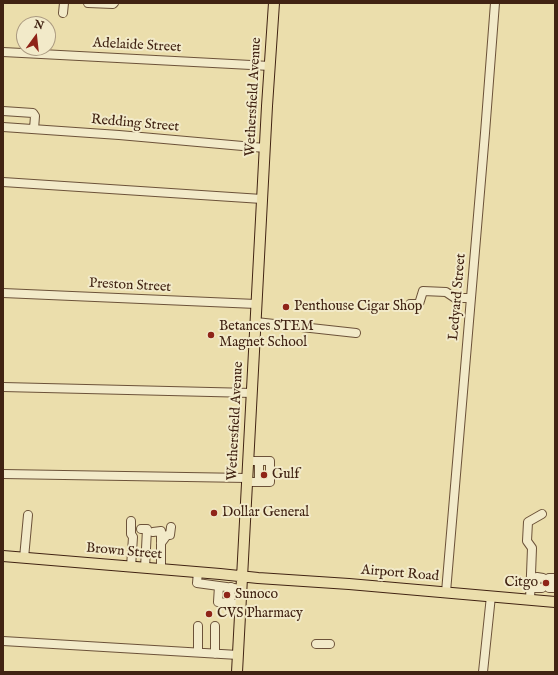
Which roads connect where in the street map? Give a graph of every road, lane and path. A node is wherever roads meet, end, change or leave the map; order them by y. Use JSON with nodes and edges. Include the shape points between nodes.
{"nodes":[{"id":1,"x":64,"y":3,"type":"edge"},
{"id":2,"x":88,"y":3,"type":"edge"},
{"id":3,"x":114,"y":3,"type":"edge"},
{"id":4,"x":274,"y":3,"type":"edge"},
{"id":5,"x":495,"y":3,"type":"edge"},
{"id":6,"x":63,"y":13,"type":"dead end"},
{"id":7,"x":3,"y":52,"type":"edge"},
{"id":8,"x":270,"y":66,"type":"junction"},
{"id":9,"x":3,"y":111,"type":"edge"},
{"id":10,"x":3,"y":127,"type":"edge"},
{"id":11,"x":34,"y":129,"type":"junction"},
{"id":12,"x":265,"y":148,"type":"junction"},
{"id":13,"x":3,"y":182,"type":"edge"},
{"id":14,"x":262,"y":199,"type":"junction"},
{"id":15,"x":3,"y":293,"type":"edge"},
{"id":16,"x":471,"y":298,"type":"junction"},
{"id":17,"x":256,"y":304,"type":"junction"},
{"id":18,"x":410,"y":304,"type":"dead end"},
{"id":19,"x":256,"y":322,"type":"junction"},
{"id":20,"x":356,"y":332,"type":"dead end"},
{"id":21,"x":3,"y":387,"type":"edge"},
{"id":22,"x":252,"y":393,"type":"junction"},
{"id":23,"x":248,"y":461,"type":"junction"},
{"id":24,"x":259,"y":461,"type":"junction"},
{"id":25,"x":3,"y":474,"type":"edge"},
{"id":26,"x":247,"y":480,"type":"junction"},
{"id":27,"x":258,"y":482,"type":"junction"},
{"id":28,"x":542,"y":514,"type":"dead end"},
{"id":29,"x":28,"y":515,"type":"dead end"},
{"id":30,"x":131,"y":520,"type":"dead end"},
{"id":31,"x":171,"y":527,"type":"dead end"},
{"id":32,"x":141,"y":529,"type":"dead end"},
{"id":33,"x":153,"y":532,"type":"dead end"},
{"id":34,"x":161,"y":543,"type":"junction"},
{"id":35,"x":3,"y":556,"type":"edge"},
{"id":36,"x":24,"y":558,"type":"junction"},
{"id":37,"x":131,"y":566,"type":"junction"},
{"id":38,"x":145,"y":568,"type":"junction"},
{"id":39,"x":161,"y":569,"type":"junction"},
{"id":40,"x":198,"y":572,"type":"junction"},
{"id":41,"x":225,"y":574,"type":"junction"},
{"id":42,"x":242,"y":576,"type":"junction"},
{"id":43,"x":545,"y":583,"type":"edge"},
{"id":44,"x":229,"y":587,"type":"junction"},
{"id":45,"x":446,"y":592,"type":"junction"},
{"id":46,"x":491,"y":596,"type":"junction"},
{"id":47,"x":530,"y":600,"type":"junction"},
{"id":48,"x":555,"y":602,"type":"edge"},
{"id":49,"x":236,"y":604,"type":"junction"},
{"id":50,"x":198,"y":626,"type":"dead end"},
{"id":51,"x":215,"y":626,"type":"dead end"},
{"id":52,"x":3,"y":640,"type":"edge"},
{"id":53,"x":316,"y":644,"type":"dead end"},
{"id":54,"x":330,"y":644,"type":"dead end"},
{"id":55,"x":198,"y":652,"type":"junction"},
{"id":56,"x":215,"y":654,"type":"junction"},
{"id":57,"x":238,"y":655,"type":"junction"},
{"id":58,"x":237,"y":672,"type":"edge"},
{"id":59,"x":483,"y":672,"type":"edge"}],
"edges":[{"from":1,"to":6,"type":"street"},
{"from":2,"to":3,"type":"street"},
{"from":4,"to":8,"type":"main road","name":"Wethersfield Avenue"},
{"from":5,"to":16,"type":"street","name":"Ledyard Street"},
{"from":7,"to":8,"type":"street","name":"Adelaide Street"},
{"from":8,"to":12,"type":"main road","name":"Wethersfield Avenue"},
{"from":9,"to":11,"type":"street","via":[[33,113]]},
{"from":10,"to":11,"type":"street","name":"Redding Street"},
{"from":11,"to":12,"type":"street","name":"Redding Street"},
{"from":12,"to":14,"type":"main road","name":"Wethersfield Avenue"},
{"from":13,"to":14,"type":"street"},
{"from":14,"to":17,"type":"main road","name":"Wethersfield Avenue"},
{"from":15,"to":17,"type":"street","name":"Preston Street"},
{"from":16,"to":18,"type":"street","via":[[455,298],[446,292],[423,291],[419,304]]},
{"from":16,"to":45,"type":"street","name":"Ledyard Street"},
{"from":17,"to":19,"type":"main road","name":"Wethersfield Avenue"},
{"from":19,"to":20,"type":"street"},
{"from":19,"to":22,"type":"main road","name":"Wethersfield Avenue"},
{"from":21,"to":22,"type":"street"},
{"from":22,"to":23,"type":"main road","name":"Wethersfield Avenue"},
{"from":23,"to":24,"type":"street"},
{"from":23,"to":26,"type":"main road","name":"Wethersfield Avenue"},
{"from":24,"to":27,"type":"street"},
{"from":24,"to":27,"type":"street","via":[[270,461],[270,482]]},
{"from":25,"to":26,"type":"street"},
{"from":26,"to":27,"type":"street"},
{"from":26,"to":42,"type":"main road","name":"Wethersfield Avenue"},
{"from":28,"to":43,"type":"street","via":[[528,522],[527,541]]},
{"from":29,"to":36,"type":"street"},
{"from":30,"to":37,"type":"street"},
{"from":31,"to":34,"type":"street","via":[[170,535]]},
{"from":32,"to":38,"type":"street","via":[[147,529]]},
{"from":33,"to":34,"type":"street","via":[[161,532]]},
{"from":34,"to":39,"type":"street"},
{"from":35,"to":36,"type":"main road","name":"Brown Street"},
{"from":36,"to":37,"type":"main road","name":"Brown Street"},
{"from":37,"to":38,"type":"main road","name":"Brown Street"},
{"from":38,"to":39,"type":"main road","name":"Brown Street"},
{"from":39,"to":40,"type":"main road","name":"Brown Street"},
{"from":40,"to":41,"type":"main road","name":"Brown Street"},
{"from":40,"to":44,"type":"street","via":[[197,584]]},
{"from":41,"to":42,"type":"main road","name":"Brown Street"},
{"from":41,"to":44,"type":"street"},
{"from":42,"to":44,"type":"main road","name":"Wethersfield Avenue"},
{"from":42,"to":45,"type":"main road","name":"Airport Road"},
{"from":43,"to":47,"type":"street"},
{"from":44,"to":49,"type":"main road","name":"Wethersfield Avenue"},
{"from":44,"to":49,"type":"street","via":[[218,602]]},
{"from":45,"to":46,"type":"main road","name":"Airport Road"},
{"from":46,"to":47,"type":"main road","name":"Airport Road"},
{"from":46,"to":59,"type":"street"},
{"from":47,"to":48,"type":"main road","name":"Airport Road"},
{"from":49,"to":57,"type":"main road","name":"Wethersfield Avenue"},
{"from":50,"to":55,"type":"street"},
{"from":51,"to":56,"type":"street"},
{"from":52,"to":55,"type":"street"},
{"from":53,"to":54,"type":"street"},
{"from":55,"to":56,"type":"street"},
{"from":56,"to":57,"type":"street"},
{"from":57,"to":58,"type":"main road","name":"Wethersfield Avenue"}]}
